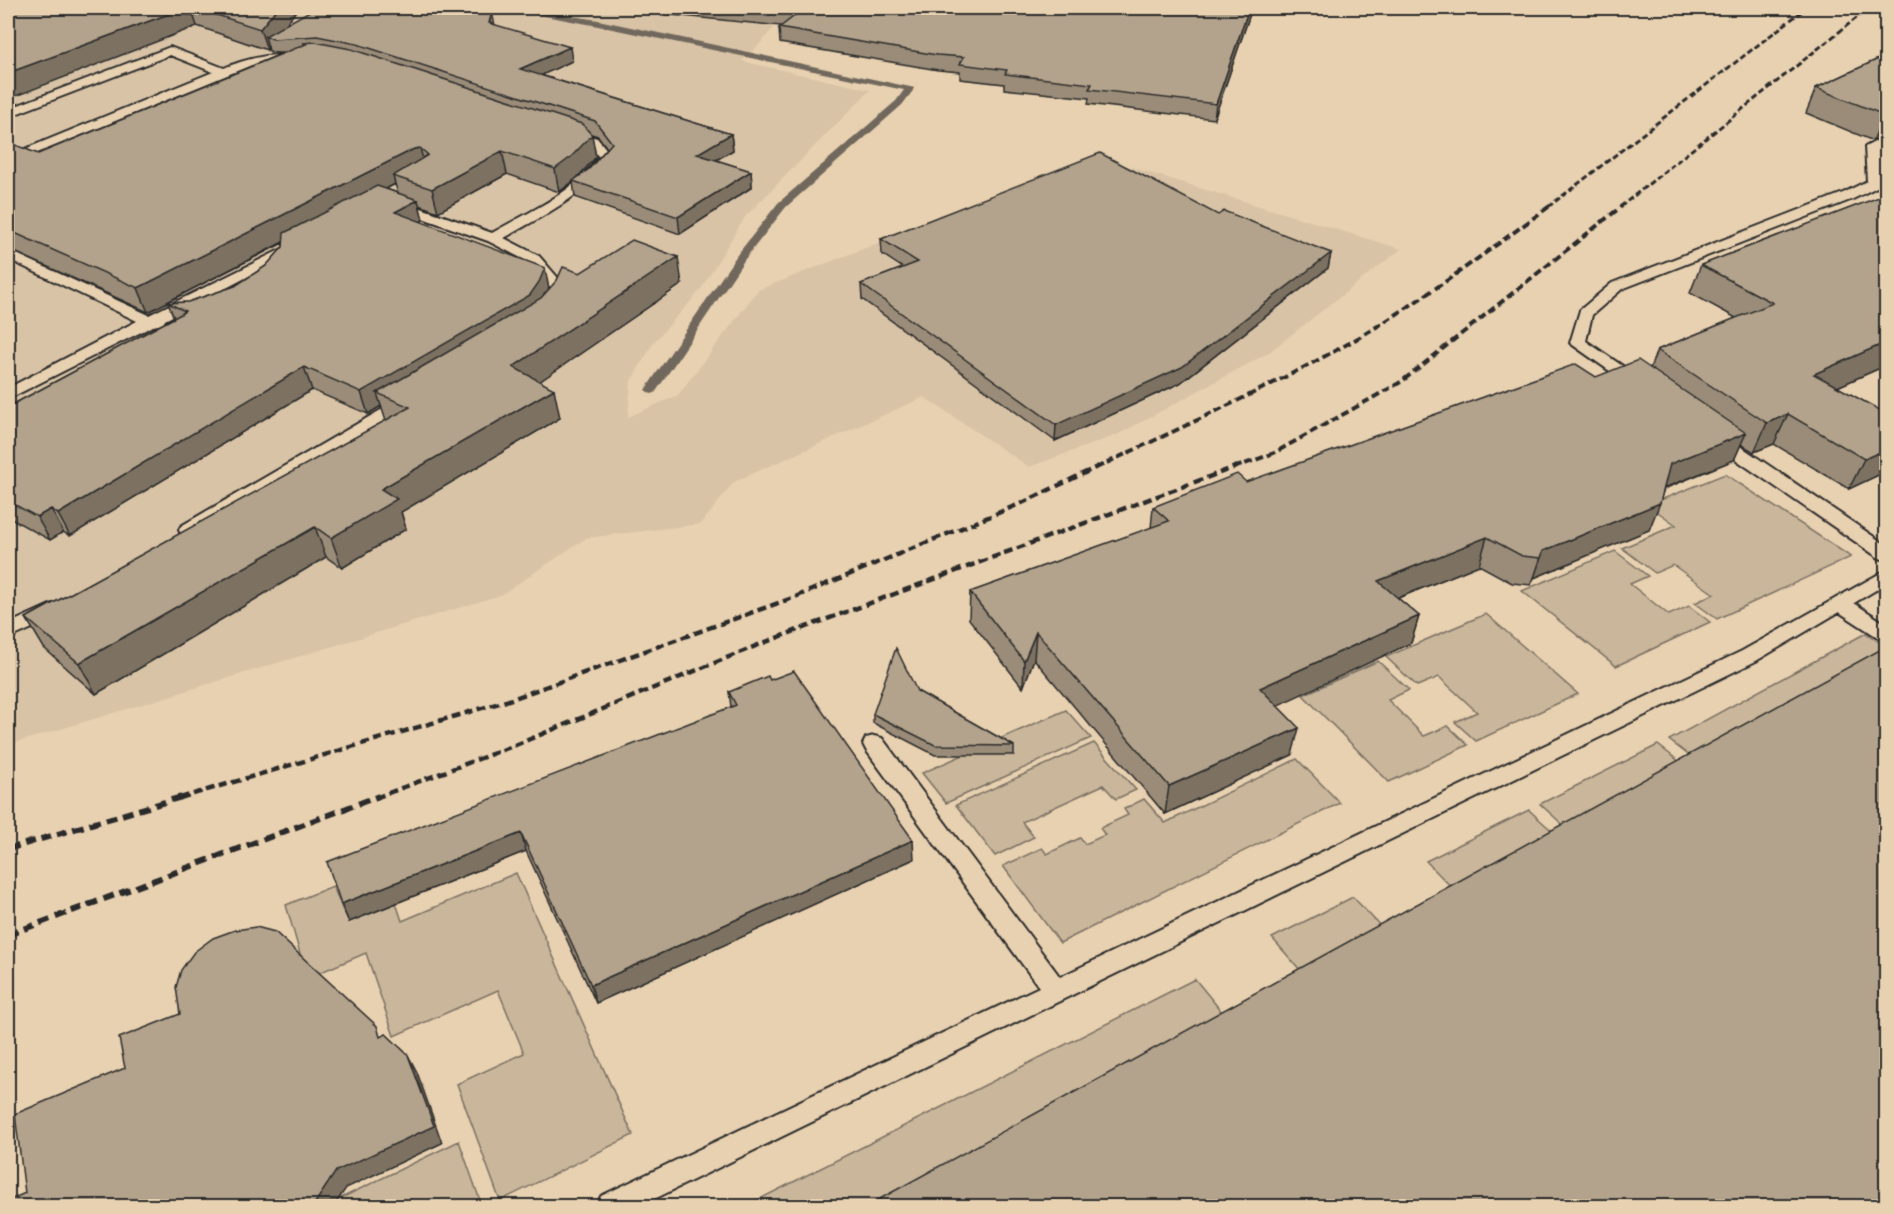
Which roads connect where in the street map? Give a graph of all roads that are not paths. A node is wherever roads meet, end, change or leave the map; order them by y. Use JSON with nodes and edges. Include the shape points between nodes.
{"nodes":[{"id":1,"x":302,"y":59,"type":"edge"},
{"id":2,"x":222,"y":71,"type":"junction"},
{"id":3,"x":8,"y":113,"type":"edge"},
{"id":4,"x":559,"y":130,"type":"edge"},
{"id":5,"x":1887,"y":140,"type":"edge"},
{"id":6,"x":8,"y":144,"type":"edge"},
{"id":7,"x":26,"y":153,"type":"junction"},
{"id":8,"x":8,"y":161,"type":"edge"},
{"id":9,"x":405,"y":189,"type":"edge"},
{"id":10,"x":312,"y":237,"type":"edge"},
{"id":11,"x":493,"y":238,"type":"junction"},
{"id":12,"x":282,"y":253,"type":"junction"},
{"id":13,"x":8,"y":254,"type":"edge"},
{"id":14,"x":274,"y":275,"type":"edge"},
{"id":15,"x":196,"y":316,"type":"edge"},
{"id":16,"x":149,"y":321,"type":"junction"},
{"id":17,"x":541,"y":321,"type":"edge"},
{"id":18,"x":1646,"y":389,"type":"edge"},
{"id":19,"x":8,"y":394,"type":"edge"},
{"id":20,"x":418,"y":394,"type":"edge"},
{"id":21,"x":1704,"y":429,"type":"edge"},
{"id":22,"x":172,"y":540,"type":"edge"},
{"id":23,"x":1887,"y":554,"type":"edge"},
{"id":24,"x":1887,"y":576,"type":"edge"},
{"id":25,"x":70,"y":600,"type":"edge"},
{"id":26,"x":1839,"y":603,"type":"junction"},
{"id":27,"x":8,"y":632,"type":"edge"},
{"id":28,"x":1887,"y":633,"type":"edge"},
{"id":29,"x":874,"y":744,"type":"dead end"},
{"id":30,"x":1057,"y":993,"type":"junction"},
{"id":31,"x":624,"y":1203,"type":"edge"}],
"edges":[{"from":1,"to":2,"type":"lane","via":[[250,61]]},
{"from":2,"to":3,"type":"lane","via":[[170,51]]},
{"from":2,"to":7,"type":"lane"},
{"from":4,"to":11,"type":"lane","via":[[592,141],[606,157],[600,169],[575,190]]},
{"from":5,"to":18,"type":"lane","via":[[1872,147],[1874,183],[1617,286],[1585,313],[1578,343]]},
{"from":6,"to":7,"type":"lane"},
{"from":7,"to":8,"type":"lane"},
{"from":9,"to":11,"type":"lane","via":[[384,200]]},
{"from":10,"to":12,"type":"lane"},
{"from":11,"to":17,"type":"lane","via":[[534,259],[560,289]]},
{"from":12,"to":14,"type":"lane","via":[[281,267]]},
{"from":12,"to":16,"type":"lane"},
{"from":13,"to":16,"type":"lane"},
{"from":15,"to":16,"type":"lane"},
{"from":16,"to":19,"type":"lane"},
{"from":20,"to":22,"type":"lane"},
{"from":21,"to":23,"type":"lane"},
{"from":24,"to":26,"type":"lane"},
{"from":25,"to":27,"type":"lane"},
{"from":26,"to":28,"type":"lane"},
{"from":26,"to":30,"type":"lane","via":[[1749,656]]},
{"from":29,"to":30,"type":"lane"},
{"from":30,"to":31,"type":"lane"}]}
